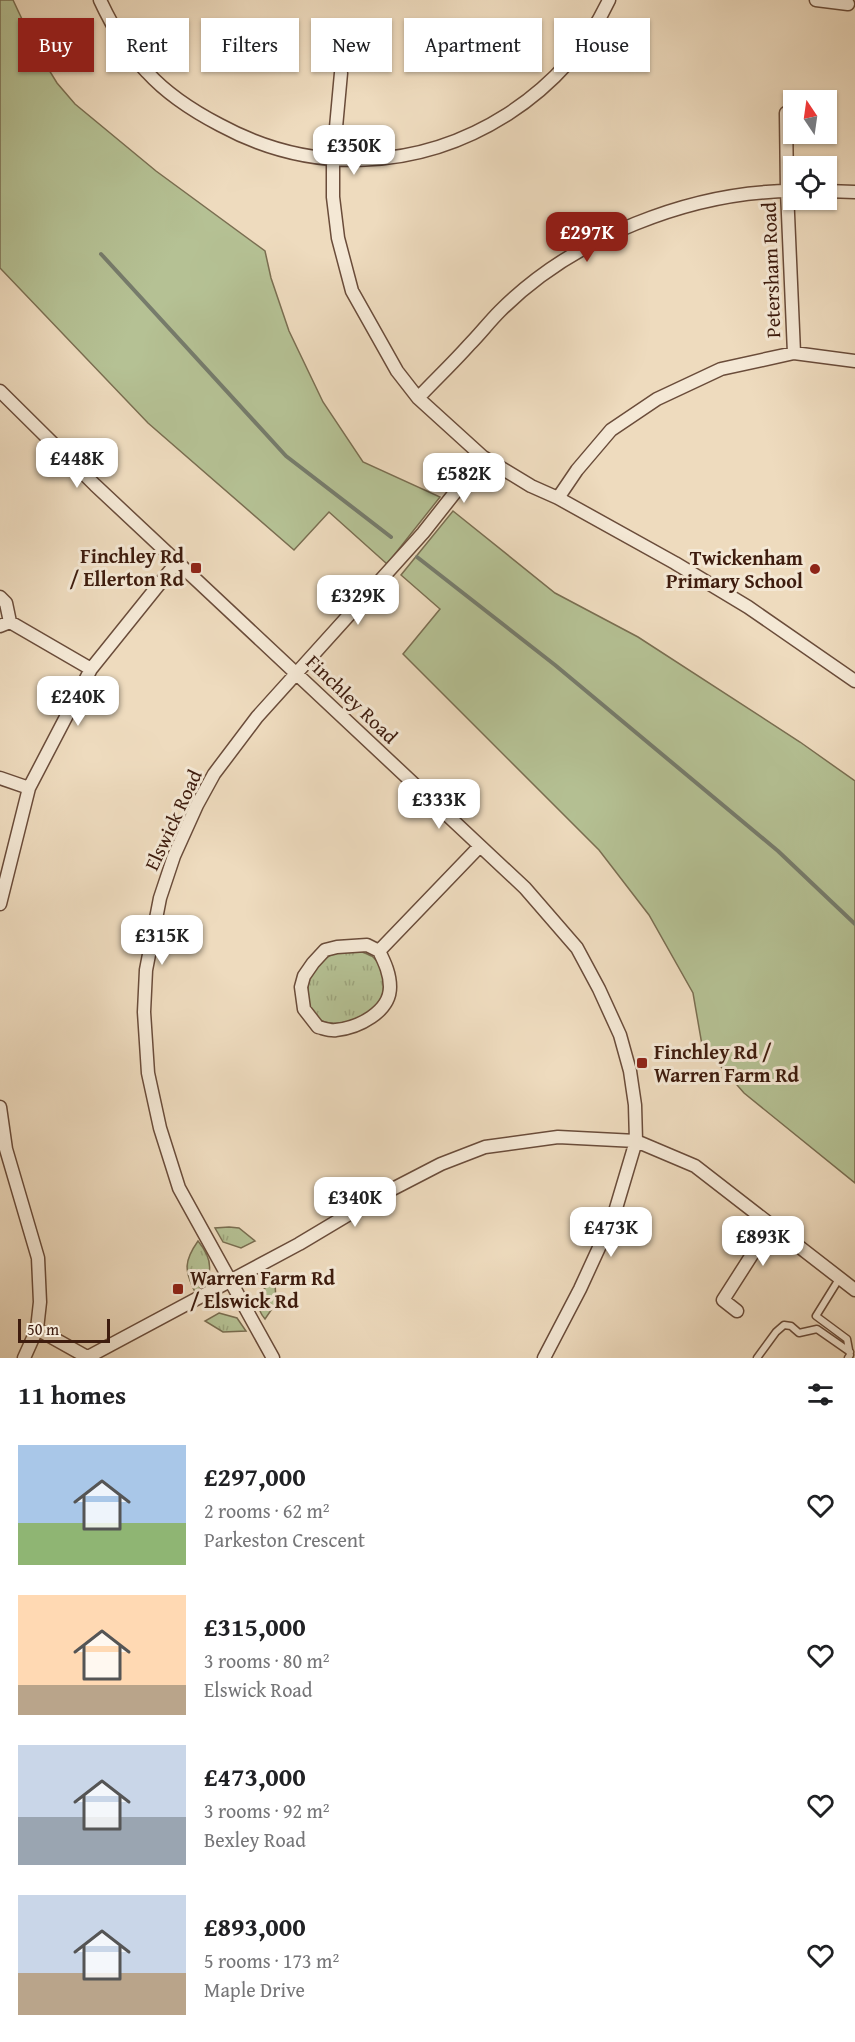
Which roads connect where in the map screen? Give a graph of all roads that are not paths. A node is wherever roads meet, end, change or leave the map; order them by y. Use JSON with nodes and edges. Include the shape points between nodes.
{"nodes":[{"id":1,"x":100,"y":0,"type":"edge"},
{"id":2,"x":609,"y":0,"type":"edge"},
{"id":3,"x":816,"y":0,"type":"edge"},
{"id":4,"x":848,"y":4,"type":"dead end"},
{"id":5,"x":341,"y":73,"type":"dead end"},
{"id":6,"x":333,"y":160,"type":"junction"},
{"id":7,"x":837,"y":191,"type":"edge"},
{"id":8,"x":783,"y":192,"type":"edge"},
{"id":9,"x":855,"y":192,"type":"edge"},
{"id":10,"x":790,"y":210,"type":"edge"},
{"id":11,"x":794,"y":353,"type":"junction"},
{"id":12,"x":855,"y":361,"type":"edge"},
{"id":13,"x":0,"y":391,"type":"edge"},
{"id":14,"x":418,"y":398,"type":"junction"},
{"id":15,"x":483,"y":457,"type":"junction"},
{"id":16,"x":558,"y":498,"type":"junction"},
{"id":17,"x":177,"y":562,"type":"junction"},
{"id":18,"x":0,"y":597,"type":"edge"},
{"id":19,"x":5,"y":624,"type":"edge"},
{"id":20,"x":92,"y":669,"type":"junction"},
{"id":21,"x":296,"y":672,"type":"junction"},
{"id":22,"x":855,"y":681,"type":"edge"},
{"id":23,"x":0,"y":778,"type":"edge"},
{"id":24,"x":29,"y":788,"type":"junction"},
{"id":25,"x":479,"y":847,"type":"junction"},
{"id":26,"x":0,"y":904,"type":"edge"},
{"id":27,"x":379,"y":951,"type":"junction"},
{"id":28,"x":0,"y":1107,"type":"edge"},
{"id":29,"x":636,"y":1141,"type":"junction"},
{"id":30,"x":771,"y":1225,"type":"junction"},
{"id":31,"x":839,"y":1279,"type":"junction"},
{"id":32,"x":230,"y":1281,"type":"junction"},
{"id":33,"x":855,"y":1290,"type":"edge"},
{"id":34,"x":737,"y":1311,"type":"dead end"},
{"id":35,"x":37,"y":1329,"type":"junction"},
{"id":36,"x":849,"y":1355,"type":"edge"},
{"id":37,"x":759,"y":1357,"type":"edge"},
{"id":38,"x":24,"y":1358,"type":"edge"},
{"id":39,"x":86,"y":1358,"type":"edge"},
{"id":40,"x":273,"y":1358,"type":"edge"},
{"id":41,"x":544,"y":1358,"type":"edge"}],
"edges":[{"from":1,"to":6,"type":"street","via":[[113,27],[147,72],[192,110],[240,136],[297,155]]},
{"from":2,"to":6,"type":"street","via":[[573,59],[532,98],[485,129],[428,151],[365,161]]},
{"from":3,"to":4,"type":"street"},
{"from":5,"to":6,"type":"street"},
{"from":6,"to":14,"type":"street","via":[[338,238],[352,291],[391,361]]},
{"from":7,"to":9,"type":"street"},
{"from":8,"to":14,"type":"street","via":[[740,195],[682,208],[628,226],[574,253],[501,310]]},
{"from":10,"to":11,"type":"street","name":"Petersham Road"},
{"from":11,"to":12,"type":"street"},
{"from":11,"to":16,"type":"street","via":[[721,369],[657,399],[611,430]]},
{"from":13,"to":17,"type":"street","name":"Finchley Road"},
{"from":14,"to":15,"type":"street"},
{"from":15,"to":16,"type":"street"},
{"from":15,"to":21,"type":"street","name":"Elswick Road","via":[[423,532]]},
{"from":16,"to":22,"type":"street","via":[[748,607]]},
{"from":17,"to":20,"type":"street"},
{"from":17,"to":21,"type":"street","name":"Finchley Road"},
{"from":18,"to":19,"type":"street","via":[[6,603]]},
{"from":19,"to":20,"type":"street"},
{"from":20,"to":24,"type":"street"},
{"from":21,"to":25,"type":"street","name":"Finchley Road"},
{"from":21,"to":32,"type":"street","name":"Elswick Road","via":[[214,774],[197,805],[160,898],[146,970],[148,1073],[160,1128],[179,1188]]},
{"from":23,"to":24,"type":"street"},
{"from":24,"to":26,"type":"street"},
{"from":25,"to":27,"type":"street"},
{"from":25,"to":29,"type":"street","name":"Finchley Road","via":[[525,888],[577,948],[594,979],[621,1035],[633,1094]]},
{"from":27,"to":27,"type":"street","via":[[387,967],[390,988],[384,1005],[363,1022],[335,1030],[318,1027],[304,1009],[301,987],[313,963],[325,950],[337,947],[366,945]]},
{"from":28,"to":35,"type":"street","via":[[6,1149],[38,1258]]},
{"from":29,"to":30,"type":"street","via":[[695,1166]]},
{"from":29,"to":32,"type":"street","via":[[558,1137],[485,1147],[441,1164],[381,1195]]},
{"from":29,"to":41,"type":"street","via":[[614,1215]]},
{"from":30,"to":31,"type":"street"},
{"from":30,"to":34,"type":"street","via":[[723,1300]]},
{"from":31,"to":33,"type":"street"},
{"from":31,"to":36,"type":"lane","via":[[816,1316],[847,1340]]},
{"from":32,"to":39,"type":"street"},
{"from":32,"to":40,"type":"street","name":"Elswick Road"},
{"from":35,"to":38,"type":"street"},
{"from":35,"to":39,"type":"street"},
{"from":36,"to":37,"type":"lane","via":[[817,1329],[799,1333],[784,1325]]}]}
